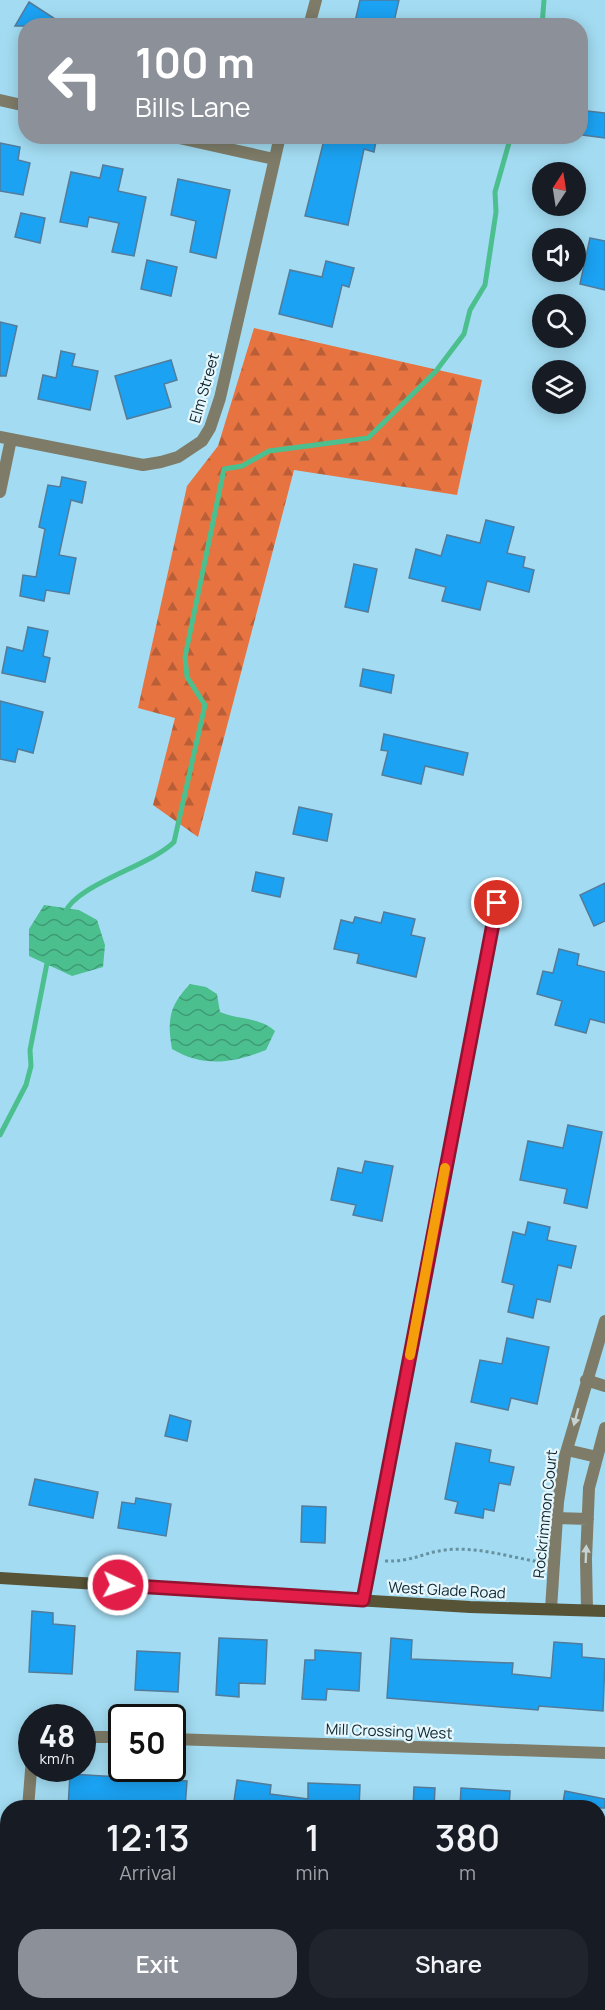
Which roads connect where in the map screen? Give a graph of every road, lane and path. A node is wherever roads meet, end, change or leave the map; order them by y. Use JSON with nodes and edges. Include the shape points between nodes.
{"nodes":[{"id":1,"x":316,"y":0,"type":"edge"},
{"id":2,"x":311,"y":18,"type":"edge"},
{"id":3,"x":0,"y":100,"type":"edge"},
{"id":4,"x":18,"y":103,"type":"edge"},
{"id":5,"x":206,"y":144,"type":"edge"},
{"id":6,"x":278,"y":144,"type":"edge"},
{"id":7,"x":274,"y":159,"type":"junction"},
{"id":8,"x":6,"y":438,"type":"edge"},
{"id":9,"x":0,"y":492,"type":"edge"},
{"id":10,"x":497,"y":903,"type":"dead end"},
{"id":11,"x":605,"y":1321,"type":"edge"},
{"id":12,"x":586,"y":1380,"type":"junction"},
{"id":13,"x":605,"y":1386,"type":"edge"},
{"id":14,"x":605,"y":1428,"type":"edge"},
{"id":15,"x":567,"y":1450,"type":"junction"},
{"id":16,"x":597,"y":1457,"type":"junction"},
{"id":17,"x":557,"y":1518,"type":"junction"},
{"id":18,"x":588,"y":1519,"type":"junction"},
{"id":19,"x":385,"y":1561,"type":"dead end"},
{"id":20,"x":553,"y":1564,"type":"junction"},
{"id":21,"x":0,"y":1578,"type":"edge"},
{"id":22,"x":363,"y":1600,"type":"junction"},
{"id":23,"x":551,"y":1609,"type":"junction"},
{"id":24,"x":587,"y":1610,"type":"junction"},
{"id":25,"x":605,"y":1611,"type":"edge"},
{"id":26,"x":186,"y":1739,"type":"edge"},
{"id":27,"x":605,"y":1753,"type":"edge"},
{"id":28,"x":30,"y":1782,"type":"edge"},
{"id":29,"x":29,"y":1800,"type":"edge"}],
"edges":[{"from":1,"to":2,"type":"street"},
{"from":3,"to":4,"type":"street"},
{"from":5,"to":7,"type":"street"},
{"from":6,"to":7,"type":"street","name":"Elm Street"},
{"from":7,"to":8,"type":"street","name":"Elm Street","via":[[220,398],[202,441],[178,457],[143,465]]},
{"from":8,"to":9,"type":"street"},
{"from":10,"to":22,"type":"street"},
{"from":11,"to":12,"type":"street","name":"Rockrimmon Court"},
{"from":12,"to":13,"type":"street"},
{"from":12,"to":15,"type":"street","name":"Rockrimmon Court","one_way":true},
{"from":14,"to":16,"type":"street"},
{"from":15,"to":16,"type":"street"},
{"from":15,"to":17,"type":"street","name":"Rockrimmon Court"},
{"from":16,"to":18,"type":"street","via":[[589,1488]]},
{"from":17,"to":18,"type":"street"},
{"from":17,"to":20,"type":"street","name":"Rockrimmon Court"},
{"from":24,"to":18,"type":"street","one_way":true},
{"from":19,"to":20,"type":"path","via":[[407,1561],[445,1550],[478,1550]]},
{"from":20,"to":23,"type":"street","name":"Rockrimmon Court"},
{"from":21,"to":22,"type":"main road","name":"West Glade Road"},
{"from":22,"to":23,"type":"main road","name":"West Glade Road"},
{"from":23,"to":24,"type":"main road","name":"West Glade Road"},
{"from":24,"to":25,"type":"main road","name":"West Glade Road"},
{"from":26,"to":27,"type":"street","name":"Mill Crossing West"},
{"from":28,"to":29,"type":"street"}]}
